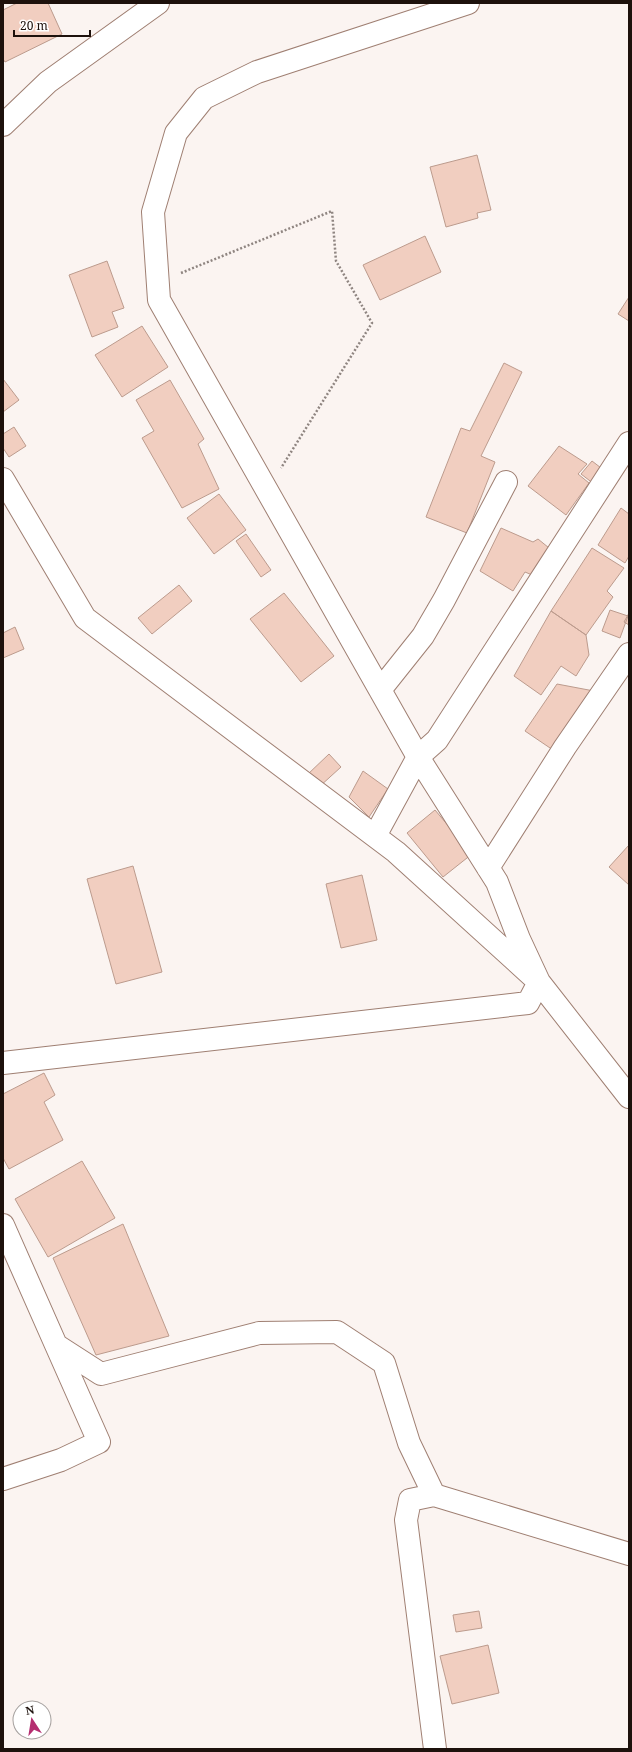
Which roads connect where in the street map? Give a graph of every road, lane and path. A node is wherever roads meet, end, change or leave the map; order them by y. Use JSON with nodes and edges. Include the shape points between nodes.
{"nodes":[{"id":1,"x":158,"y":3,"type":"edge"},
{"id":2,"x":468,"y":3,"type":"edge"},
{"id":3,"x":3,"y":125,"type":"edge"},
{"id":4,"x":158,"y":283,"type":"junction"},
{"id":5,"x":629,"y":443,"type":"edge"},
{"id":6,"x":3,"y":479,"type":"edge"},
{"id":7,"x":506,"y":482,"type":"dead end"},
{"id":8,"x":267,"y":490,"type":"junction"},
{"id":9,"x":629,"y":654,"type":"edge"},
{"id":10,"x":380,"y":690,"type":"junction"},
{"id":11,"x":418,"y":757,"type":"junction"},
{"id":12,"x":375,"y":836,"type":"junction"},
{"id":13,"x":488,"y":868,"type":"junction"},
{"id":14,"x":539,"y":982,"type":"junction"},
{"id":15,"x":3,"y":1063,"type":"edge"},
{"id":16,"x":629,"y":1097,"type":"edge"},
{"id":17,"x":3,"y":1225,"type":"edge"},
{"id":18,"x":56,"y":1345,"type":"junction"},
{"id":19,"x":3,"y":1480,"type":"edge"},
{"id":20,"x":434,"y":1494,"type":"junction"},
{"id":21,"x":629,"y":1560,"type":"edge"},
{"id":22,"x":435,"y":1749,"type":"edge"}],
"edges":[{"from":1,"to":3,"type":"street","via":[[48,82]]},
{"from":2,"to":4,"type":"street","via":[[257,72],[204,98],[176,133],[153,212]]},
{"from":4,"to":8,"type":"street","via":[[159,300]]},
{"from":4,"to":8,"type":"path","via":[[332,211],[336,261],[372,323]]},
{"from":5,"to":11,"type":"street","via":[[437,740]]},
{"from":6,"to":12,"type":"street","via":[[85,618]]},
{"from":7,"to":10,"type":"street","via":[[423,636]]},
{"from":8,"to":10,"type":"street"},
{"from":9,"to":13,"type":"street","via":[[565,747]]},
{"from":10,"to":11,"type":"street"},
{"from":11,"to":12,"type":"street"},
{"from":11,"to":13,"type":"street"},
{"from":12,"to":14,"type":"street","via":[[396,852]]},
{"from":13,"to":14,"type":"street","via":[[497,882]]},
{"from":14,"to":15,"type":"street","via":[[528,1003]]},
{"from":14,"to":16,"type":"street"},
{"from":17,"to":18,"type":"street"},
{"from":18,"to":19,"type":"street","via":[[99,1442],[61,1460]]},
{"from":18,"to":20,"type":"street","via":[[101,1374],[259,1333],[337,1332],[384,1363],[409,1443]]},
{"from":20,"to":21,"type":"street"},
{"from":20,"to":22,"type":"street","via":[[410,1500],[406,1520]]}]}
